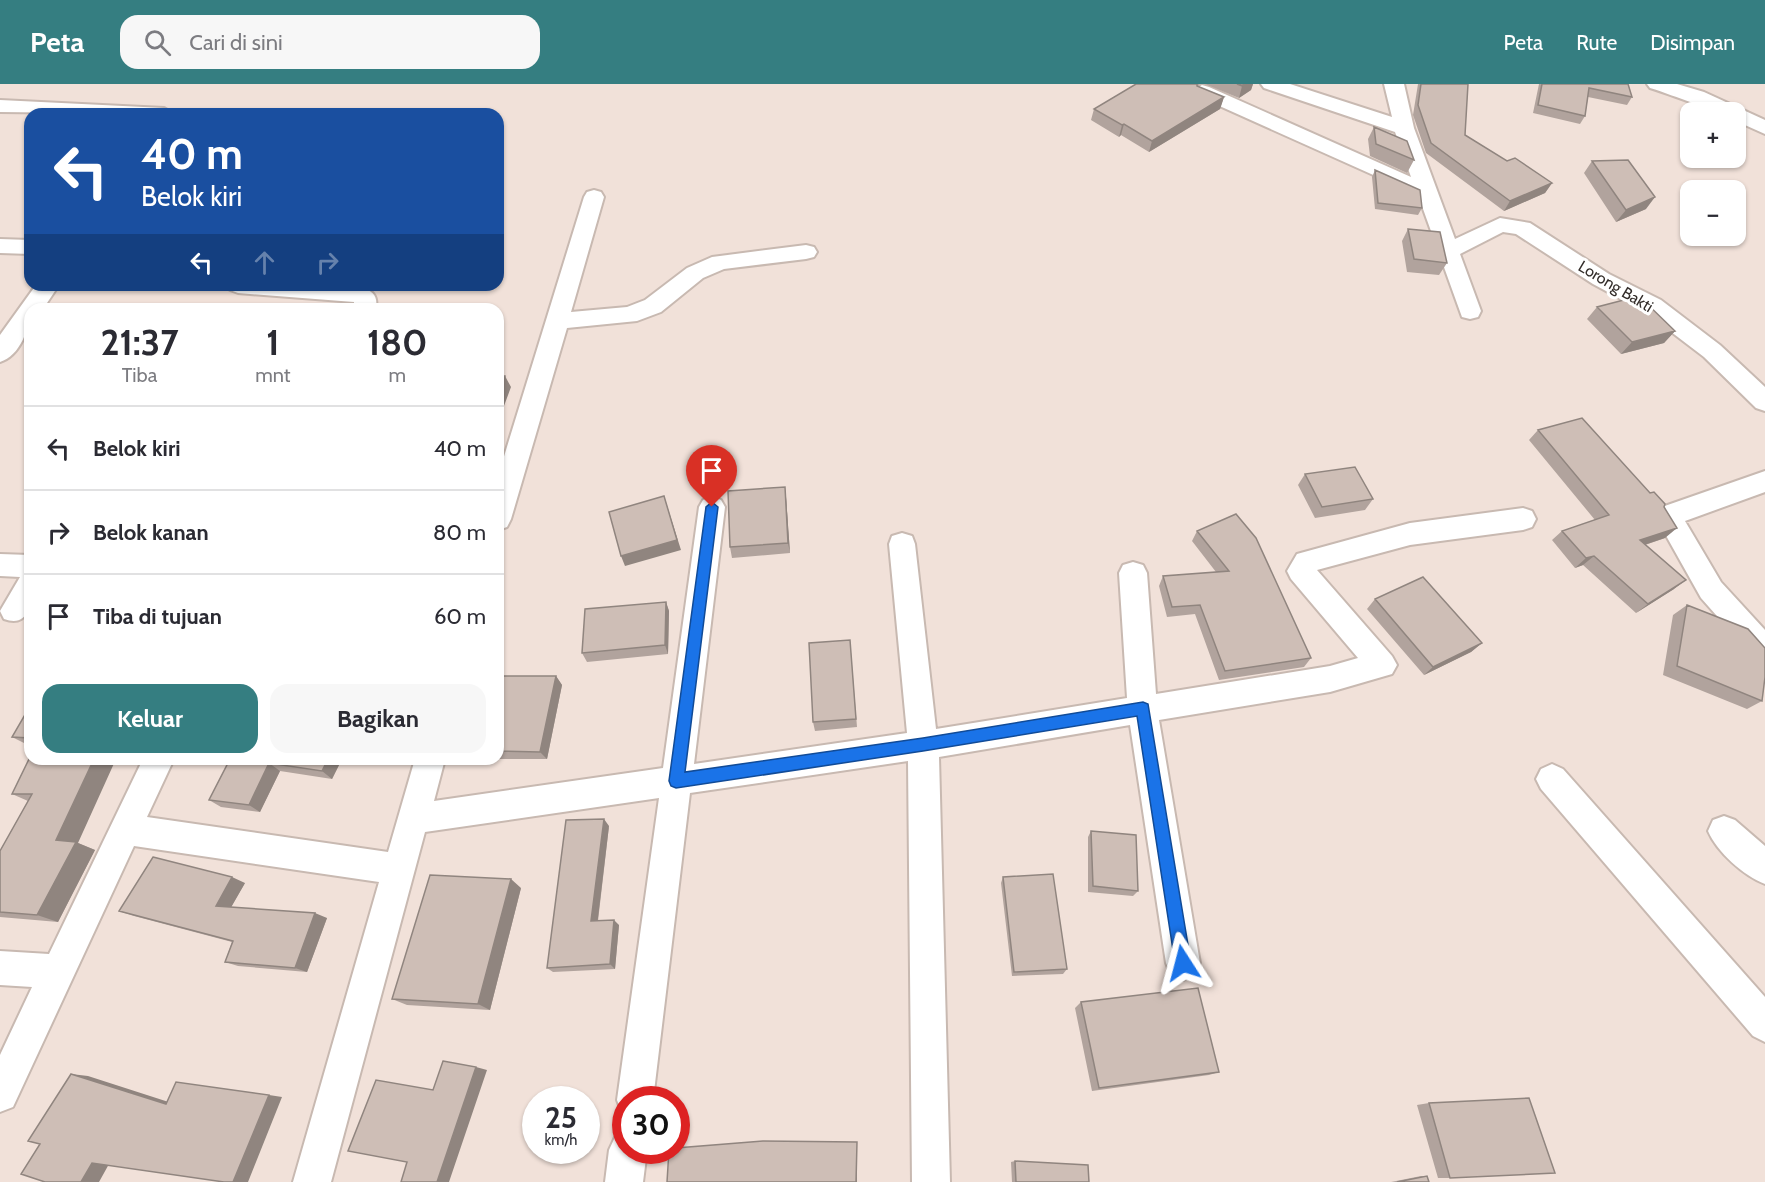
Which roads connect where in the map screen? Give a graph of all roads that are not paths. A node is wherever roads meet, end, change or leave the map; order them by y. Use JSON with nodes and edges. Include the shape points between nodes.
{"nodes":[{"id":1,"x":1271,"y":84,"type":"edge"},
{"id":2,"x":1394,"y":84,"type":"edge"},
{"id":3,"x":1657,"y":84,"type":"edge"},
{"id":4,"x":1202,"y":91,"type":"edge"},
{"id":5,"x":1710,"y":102,"type":"edge"},
{"id":6,"x":0,"y":106,"type":"edge"},
{"id":7,"x":41,"y":108,"type":"edge"},
{"id":8,"x":1746,"y":118,"type":"edge"},
{"id":9,"x":1764,"y":125,"type":"edge"},
{"id":10,"x":1404,"y":128,"type":"junction"},
{"id":11,"x":1428,"y":192,"type":"junction"},
{"id":12,"x":594,"y":196,"type":"dead end"},
{"id":13,"x":0,"y":246,"type":"edge"},
{"id":14,"x":24,"y":247,"type":"edge"},
{"id":15,"x":1449,"y":251,"type":"junction"},
{"id":16,"x":806,"y":252,"type":"dead end"},
{"id":17,"x":311,"y":291,"type":"edge"},
{"id":18,"x":366,"y":303,"type":"edge"},
{"id":19,"x":1470,"y":311,"type":"dead end"},
{"id":20,"x":24,"y":318,"type":"edge"},
{"id":21,"x":555,"y":321,"type":"junction"},
{"id":22,"x":0,"y":352,"type":"edge"},
{"id":23,"x":1765,"y":402,"type":"edge"},
{"id":24,"x":1765,"y":481,"type":"edge"},
{"id":25,"x":504,"y":498,"type":"edge"},
{"id":26,"x":712,"y":507,"type":"dead end"},
{"id":27,"x":1523,"y":519,"type":"dead end"},
{"id":28,"x":902,"y":544,"type":"dead end"},
{"id":29,"x":0,"y":565,"type":"edge"},
{"id":30,"x":24,"y":566,"type":"edge"},
{"id":31,"x":1133,"y":573,"type":"dead end"},
{"id":32,"x":24,"y":595,"type":"edge"},
{"id":33,"x":15,"y":611,"type":"edge"},
{"id":34,"x":1765,"y":650,"type":"edge"},
{"id":35,"x":1143,"y":708,"type":"junction"},
{"id":36,"x":923,"y":745,"type":"junction"},
{"id":37,"x":156,"y":765,"type":"edge"},
{"id":38,"x":428,"y":765,"type":"edge"},
{"id":39,"x":1552,"y":779,"type":"dead end"},
{"id":40,"x":676,"y":781,"type":"junction"},
{"id":41,"x":413,"y":819,"type":"junction"},
{"id":42,"x":128,"y":830,"type":"junction"},
{"id":43,"x":1724,"y":831,"type":"dead end"},
{"id":44,"x":1765,"y":868,"type":"edge"},
{"id":45,"x":397,"y":869,"type":"junction"},
{"id":46,"x":1183,"y":963,"type":"dead end"},
{"id":47,"x":0,"y":968,"type":"edge"},
{"id":48,"x":56,"y":972,"type":"junction"},
{"id":49,"x":1765,"y":1024,"type":"edge"},
{"id":50,"x":637,"y":1086,"type":"edge"},
{"id":51,"x":0,"y":1094,"type":"edge"},
{"id":52,"x":626,"y":1164,"type":"edge"},
{"id":53,"x":312,"y":1182,"type":"edge"},
{"id":54,"x":624,"y":1182,"type":"edge"},
{"id":55,"x":931,"y":1182,"type":"edge"}],
"edges":[{"from":1,"to":10,"type":"street"},
{"from":2,"to":10,"type":"street"},
{"from":3,"to":5,"type":"street"},
{"from":4,"to":11,"type":"street"},
{"from":6,"to":7,"type":"street"},
{"from":8,"to":9,"type":"street"},
{"from":10,"to":11,"type":"street"},
{"from":11,"to":15,"type":"street"},
{"from":12,"to":21,"type":"street"},
{"from":13,"to":14,"type":"street"},
{"from":15,"to":19,"type":"street"},
{"from":15,"to":23,"type":"street","name":"Lorong Bakti","via":[[1500,225],[1515,225],[1530,232],[1601,279],[1653,306],[1712,351]]},
{"from":16,"to":21,"type":"street","via":[[713,264],[653,306],[629,315]]},
{"from":17,"to":18,"type":"street","via":[[360,295]]},
{"from":20,"to":22,"type":"street"},
{"from":21,"to":25,"type":"street"},
{"from":24,"to":34,"type":"street","via":[[1668,516],[1711,590]]},
{"from":26,"to":40,"type":"street"},
{"from":27,"to":35,"type":"street","via":[[1410,534],[1307,562],[1301,571],[1382,665],[1330,679]]},
{"from":28,"to":36,"type":"street"},
{"from":29,"to":30,"type":"street"},
{"from":31,"to":35,"type":"street"},
{"from":32,"to":33,"type":"street"},
{"from":35,"to":36,"type":"street"},
{"from":35,"to":46,"type":"street"},
{"from":36,"to":40,"type":"street"},
{"from":36,"to":55,"type":"street"},
{"from":37,"to":42,"type":"street"},
{"from":38,"to":41,"type":"street"},
{"from":39,"to":49,"type":"street"},
{"from":40,"to":41,"type":"street"},
{"from":40,"to":50,"type":"street"},
{"from":41,"to":45,"type":"street"},
{"from":42,"to":45,"type":"street"},
{"from":42,"to":48,"type":"street"},
{"from":43,"to":44,"type":"street"},
{"from":45,"to":53,"type":"street"},
{"from":47,"to":48,"type":"street"},
{"from":48,"to":51,"type":"street"},
{"from":52,"to":54,"type":"street"}]}
